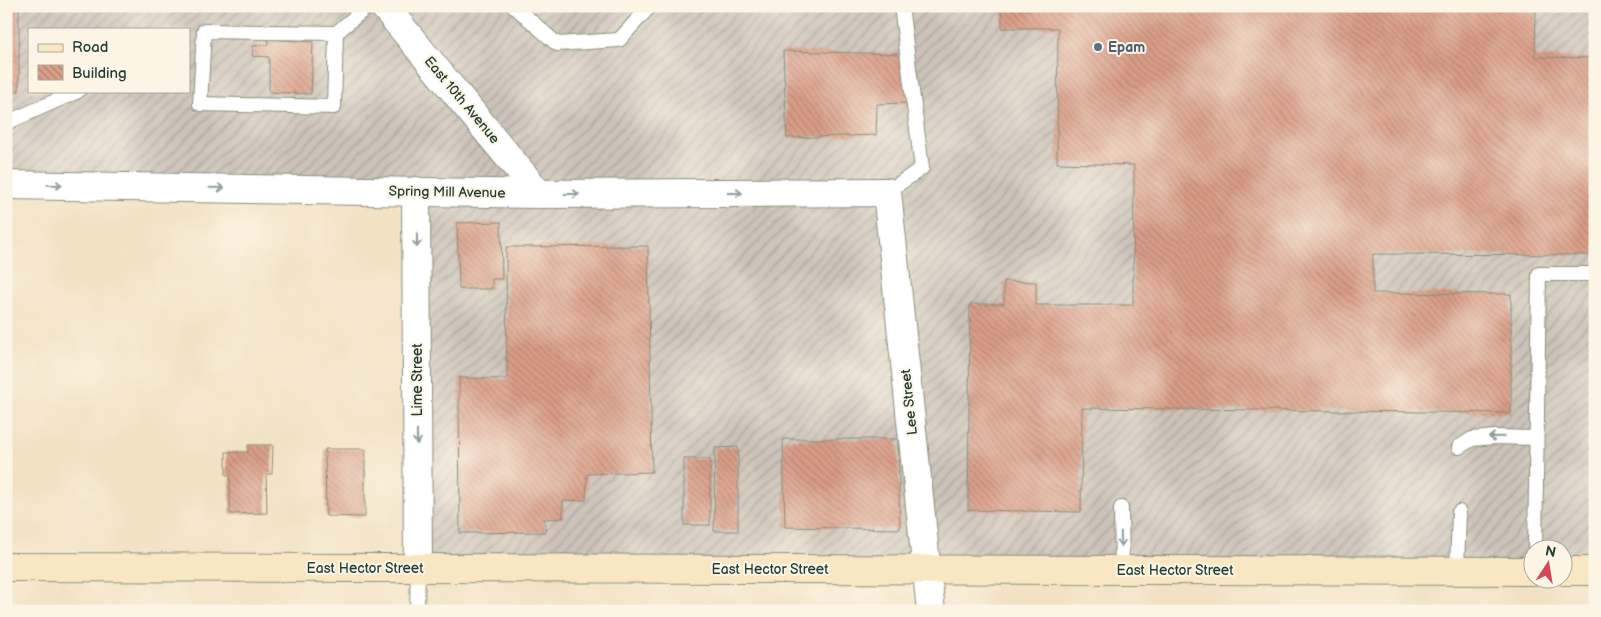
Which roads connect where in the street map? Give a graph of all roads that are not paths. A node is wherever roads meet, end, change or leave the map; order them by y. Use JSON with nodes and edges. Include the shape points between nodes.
{"nodes":[{"id":1,"x":368,"y":6,"type":"edge"},
{"id":2,"x":384,"y":6,"type":"edge"},
{"id":3,"x":514,"y":6,"type":"edge"},
{"id":4,"x":650,"y":6,"type":"edge"},
{"id":5,"x":900,"y":6,"type":"edge"},
{"id":6,"x":336,"y":32,"type":"junction"},
{"id":7,"x":76,"y":92,"type":"edge"},
{"id":8,"x":6,"y":123,"type":"edge"},
{"id":9,"x":6,"y":185,"type":"edge"},
{"id":10,"x":416,"y":191,"type":"junction"},
{"id":11,"x":887,"y":192,"type":"junction"},
{"id":12,"x":539,"y":194,"type":"junction"},
{"id":13,"x":1595,"y":274,"type":"edge"},
{"id":14,"x":1536,"y":438,"type":"junction"},
{"id":15,"x":1458,"y":447,"type":"dead end"},
{"id":16,"x":1121,"y":508,"type":"dead end"},
{"id":17,"x":1459,"y":512,"type":"dead end"},
{"id":18,"x":1535,"y":540,"type":"edge"},
{"id":19,"x":6,"y":567,"type":"edge"},
{"id":20,"x":418,"y":568,"type":"junction"},
{"id":21,"x":926,"y":569,"type":"junction"},
{"id":22,"x":1122,"y":570,"type":"junction"},
{"id":23,"x":1457,"y":570,"type":"junction"},
{"id":24,"x":1524,"y":571,"type":"edge"},
{"id":25,"x":1574,"y":571,"type":"edge"},
{"id":26,"x":1595,"y":571,"type":"edge"},
{"id":27,"x":417,"y":611,"type":"edge"},
{"id":28,"x":931,"y":611,"type":"edge"}],
"edges":[{"from":1,"to":6,"type":"lane"},
{"from":2,"to":12,"type":"street","name":"East 10th Avenue"},
{"from":3,"to":4,"type":"lane","via":[[557,44],[620,40]]},
{"from":5,"to":11,"type":"lane","via":[[922,168]]},
{"from":6,"to":6,"type":"lane","via":[[334,107],[200,104],[204,30]]},
{"from":7,"to":8,"type":"lane"},
{"from":9,"to":10,"type":"street","name":"Spring Mill Avenue","one_way":true},
{"from":10,"to":12,"type":"street","name":"Spring Mill Avenue"},
{"from":10,"to":20,"type":"street","name":"Lime Street","one_way":true},
{"from":12,"to":11,"type":"street","name":"Spring Mill Avenue","one_way":true},
{"from":11,"to":21,"type":"street","name":"Lee Street"},
{"from":13,"to":14,"type":"lane","via":[[1539,274]]},
{"from":14,"to":15,"type":"lane","one_way":true,"via":[[1472,439]]},
{"from":14,"to":18,"type":"lane"},
{"from":16,"to":22,"type":"lane","one_way":true},
{"from":17,"to":23,"type":"lane"},
{"from":19,"to":20,"type":"main road","name":"East Hector Street"},
{"from":20,"to":21,"type":"main road","name":"East Hector Street"},
{"from":20,"to":27,"type":"lane"},
{"from":21,"to":22,"type":"main road","name":"East Hector Street"},
{"from":21,"to":28,"type":"street","name":"Lee Street"},
{"from":22,"to":23,"type":"main road","name":"East Hector Street"},
{"from":23,"to":24,"type":"main road","name":"East Hector Street"},
{"from":25,"to":26,"type":"main road"}]}
